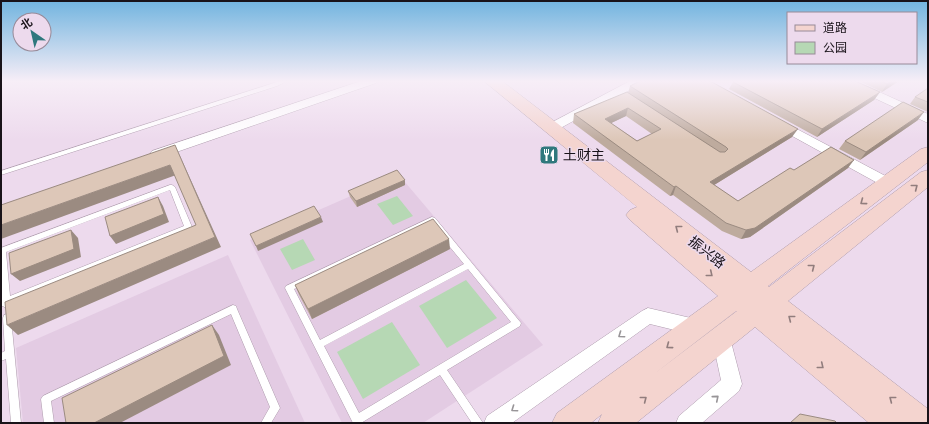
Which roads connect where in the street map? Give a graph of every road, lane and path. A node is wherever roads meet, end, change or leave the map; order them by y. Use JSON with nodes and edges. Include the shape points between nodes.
{"nodes":[{"id":1,"x":226,"y":101,"type":"edge"},
{"id":2,"x":314,"y":101,"type":"edge"},
{"id":3,"x":499,"y":101,"type":"edge"},
{"id":4,"x":517,"y":101,"type":"edge"},
{"id":5,"x":608,"y":101,"type":"edge"},
{"id":6,"x":889,"y":101,"type":"edge"},
{"id":7,"x":764,"y":115,"type":"edge"},
{"id":8,"x":928,"y":119,"type":"edge"},
{"id":9,"x":551,"y":128,"type":"junction"},
{"id":10,"x":928,"y":153,"type":"edge"},
{"id":11,"x":142,"y":159,"type":"edge"},
{"id":12,"x":1,"y":173,"type":"edge"},
{"id":13,"x":928,"y":177,"type":"edge"},
{"id":14,"x":888,"y":183,"type":"junction"},
{"id":15,"x":2,"y":251,"type":"edge"},
{"id":16,"x":469,"y":265,"type":"junction"},
{"id":17,"x":743,"y":291,"type":"junction"},
{"id":18,"x":4,"y":302,"type":"edge"},
{"id":19,"x":762,"y":306,"type":"junction"},
{"id":20,"x":695,"y":327,"type":"junction"},
{"id":21,"x":721,"y":338,"type":"junction"},
{"id":22,"x":318,"y":345,"type":"junction"},
{"id":23,"x":10,"y":353,"type":"junction"},
{"id":24,"x":1,"y":357,"type":"edge"},
{"id":25,"x":441,"y":369,"type":"junction"},
{"id":26,"x":16,"y":423,"type":"edge"},
{"id":27,"x":49,"y":423,"type":"edge"},
{"id":28,"x":266,"y":423,"type":"edge"},
{"id":29,"x":478,"y":423,"type":"edge"},
{"id":30,"x":494,"y":423,"type":"edge"},
{"id":31,"x":566,"y":423,"type":"edge"},
{"id":32,"x":613,"y":423,"type":"edge"},
{"id":33,"x":686,"y":423,"type":"edge"},
{"id":34,"x":891,"y":423,"type":"edge"},
{"id":35,"x":923,"y":423,"type":"edge"}],
"edges":[{"from":1,"to":12,"type":"lane"},
{"from":2,"to":11,"type":"street"},
{"from":3,"to":17,"type":"street","name":"振兴路","one_way":true},
{"from":4,"to":9,"type":"street","name":"振兴路"},
{"from":5,"to":9,"type":"street"},
{"from":6,"to":8,"type":"street"},
{"from":7,"to":14,"type":"street"},
{"from":17,"to":9,"type":"street","name":"振兴路","one_way":true},
{"from":10,"to":14,"type":"street"},
{"from":19,"to":13,"type":"street","one_way":true},
{"from":14,"to":17,"type":"street","one_way":true},
{"from":15,"to":18,"type":"lane"},
{"from":15,"to":18,"type":"lane","via":[[172,187],[188,227]]},
{"from":16,"to":22,"type":"lane"},
{"from":16,"to":22,"type":"lane","via":[[432,220],[289,288]]},
{"from":16,"to":25,"type":"lane","via":[[517,323]]},
{"from":17,"to":19,"type":"street","name":"振兴路"},
{"from":17,"to":20,"type":"street"},
{"from":18,"to":23,"type":"lane"},
{"from":19,"to":21,"type":"street"},
{"from":19,"to":34,"type":"street","name":"振兴路","one_way":true},
{"from":35,"to":19,"type":"street","name":"振兴路","one_way":true},
{"from":20,"to":30,"type":"street","one_way":true,"via":[[648,316]]},
{"from":20,"to":31,"type":"street","one_way":true},
{"from":32,"to":21,"type":"street","one_way":true},
{"from":33,"to":21,"type":"street","one_way":true,"via":[[732,384]]},
{"from":22,"to":25,"type":"lane","via":[[357,420]]},
{"from":23,"to":24,"type":"lane"},
{"from":23,"to":26,"type":"lane"},
{"from":25,"to":29,"type":"lane"},
{"from":27,"to":28,"type":"lane","via":[[46,399],[233,309],[275,408]]}]}
